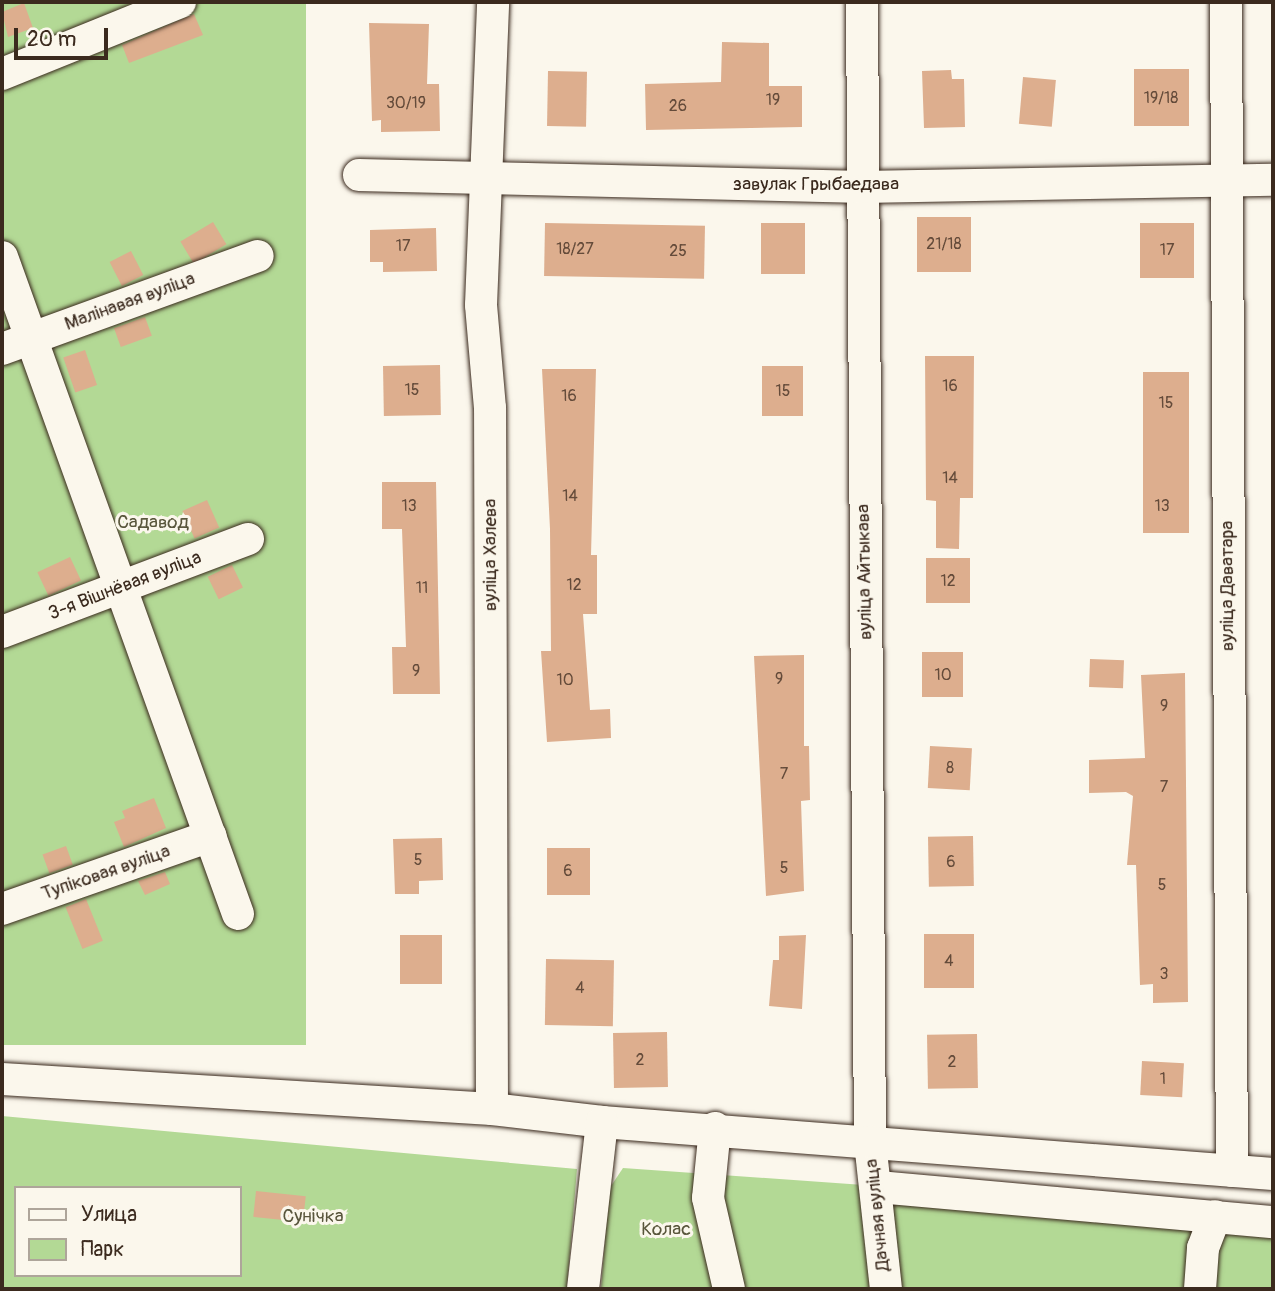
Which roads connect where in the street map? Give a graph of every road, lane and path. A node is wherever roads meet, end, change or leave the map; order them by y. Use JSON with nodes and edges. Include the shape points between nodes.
{"nodes":[{"id":1,"x":180,"y":2,"type":"edge"},
{"id":2,"x":493,"y":2,"type":"edge"},
{"id":3,"x":862,"y":2,"type":"edge"},
{"id":4,"x":1226,"y":2,"type":"edge"},
{"id":5,"x":2,"y":74,"type":"edge"},
{"id":6,"x":359,"y":175,"type":"dead end"},
{"id":7,"x":1226,"y":179,"type":"junction"},
{"id":8,"x":1273,"y":180,"type":"edge"},
{"id":9,"x":488,"y":181,"type":"junction"},
{"id":10,"x":861,"y":187,"type":"junction"},
{"id":11,"x":2,"y":257,"type":"edge"},
{"id":12,"x":258,"y":257,"type":"dead end"},
{"id":13,"x":16,"y":343,"type":"edge"},
{"id":14,"x":248,"y":539,"type":"dead end"},
{"id":15,"x":118,"y":589,"type":"junction"},
{"id":16,"x":2,"y":632,"type":"edge"},
{"id":17,"x":211,"y":836,"type":"junction"},
{"id":18,"x":2,"y":909,"type":"edge"},
{"id":19,"x":238,"y":914,"type":"dead end"},
{"id":20,"x":2,"y":1079,"type":"edge"},
{"id":21,"x":492,"y":1109,"type":"junction"},
{"id":22,"x":602,"y":1122,"type":"junction"},
{"id":23,"x":715,"y":1128,"type":"junction"},
{"id":24,"x":870,"y":1142,"type":"junction"},
{"id":25,"x":1232,"y":1171,"type":"junction"},
{"id":26,"x":1273,"y":1174,"type":"edge"},
{"id":27,"x":878,"y":1187,"type":"junction"},
{"id":28,"x":1215,"y":1216,"type":"junction"},
{"id":29,"x":1273,"y":1222,"type":"edge"},
{"id":30,"x":583,"y":1289,"type":"edge"},
{"id":31,"x":729,"y":1289,"type":"edge"},
{"id":32,"x":886,"y":1289,"type":"edge"},
{"id":33,"x":1200,"y":1289,"type":"edge"}],
"edges":[{"from":1,"to":5,"type":"street"},
{"from":2,"to":9,"type":"street","name":"вуліца Халева"},
{"from":3,"to":10,"type":"street","name":"вуліца Айтыкава"},
{"from":4,"to":7,"type":"street","name":"вуліца Даватара"},
{"from":6,"to":9,"type":"street","name":"завулак Грыбаедава"},
{"from":7,"to":8,"type":"street","name":"завулак Грыбаедава"},
{"from":7,"to":10,"type":"street","name":"завулак Грыбаедава"},
{"from":7,"to":25,"type":"street","name":"вуліца Даватара"},
{"from":9,"to":10,"type":"street","name":"завулак Грыбаедава"},
{"from":9,"to":21,"type":"street","name":"вуліца Халева","via":[[481,305],[490,408]]},
{"from":10,"to":24,"type":"street","name":"вуліца Айтыкава"},
{"from":11,"to":13,"type":"street"},
{"from":12,"to":13,"type":"street","name":"Малінавая вуліца"},
{"from":13,"to":15,"type":"street"},
{"from":14,"to":15,"type":"street","name":"3-я Вішнёвая вуліца"},
{"from":15,"to":16,"type":"street","name":"3-я Вішнёвая вуліца"},
{"from":15,"to":17,"type":"street"},
{"from":17,"to":18,"type":"street","name":"Тупіковая вуліца"},
{"from":17,"to":19,"type":"street"},
{"from":20,"to":21,"type":"street"},
{"from":21,"to":22,"type":"street"},
{"from":22,"to":23,"type":"street"},
{"from":22,"to":30,"type":"street"},
{"from":23,"to":24,"type":"street"},
{"from":23,"to":31,"type":"street","via":[[708,1198]]},
{"from":24,"to":25,"type":"street"},
{"from":24,"to":27,"type":"street","name":"Дачная вуліца"},
{"from":25,"to":26,"type":"street"},
{"from":27,"to":28,"type":"street"},
{"from":27,"to":32,"type":"street","name":"Дачная вуліца"},
{"from":28,"to":29,"type":"street"},
{"from":28,"to":33,"type":"street","via":[[1203,1248]]}]}
